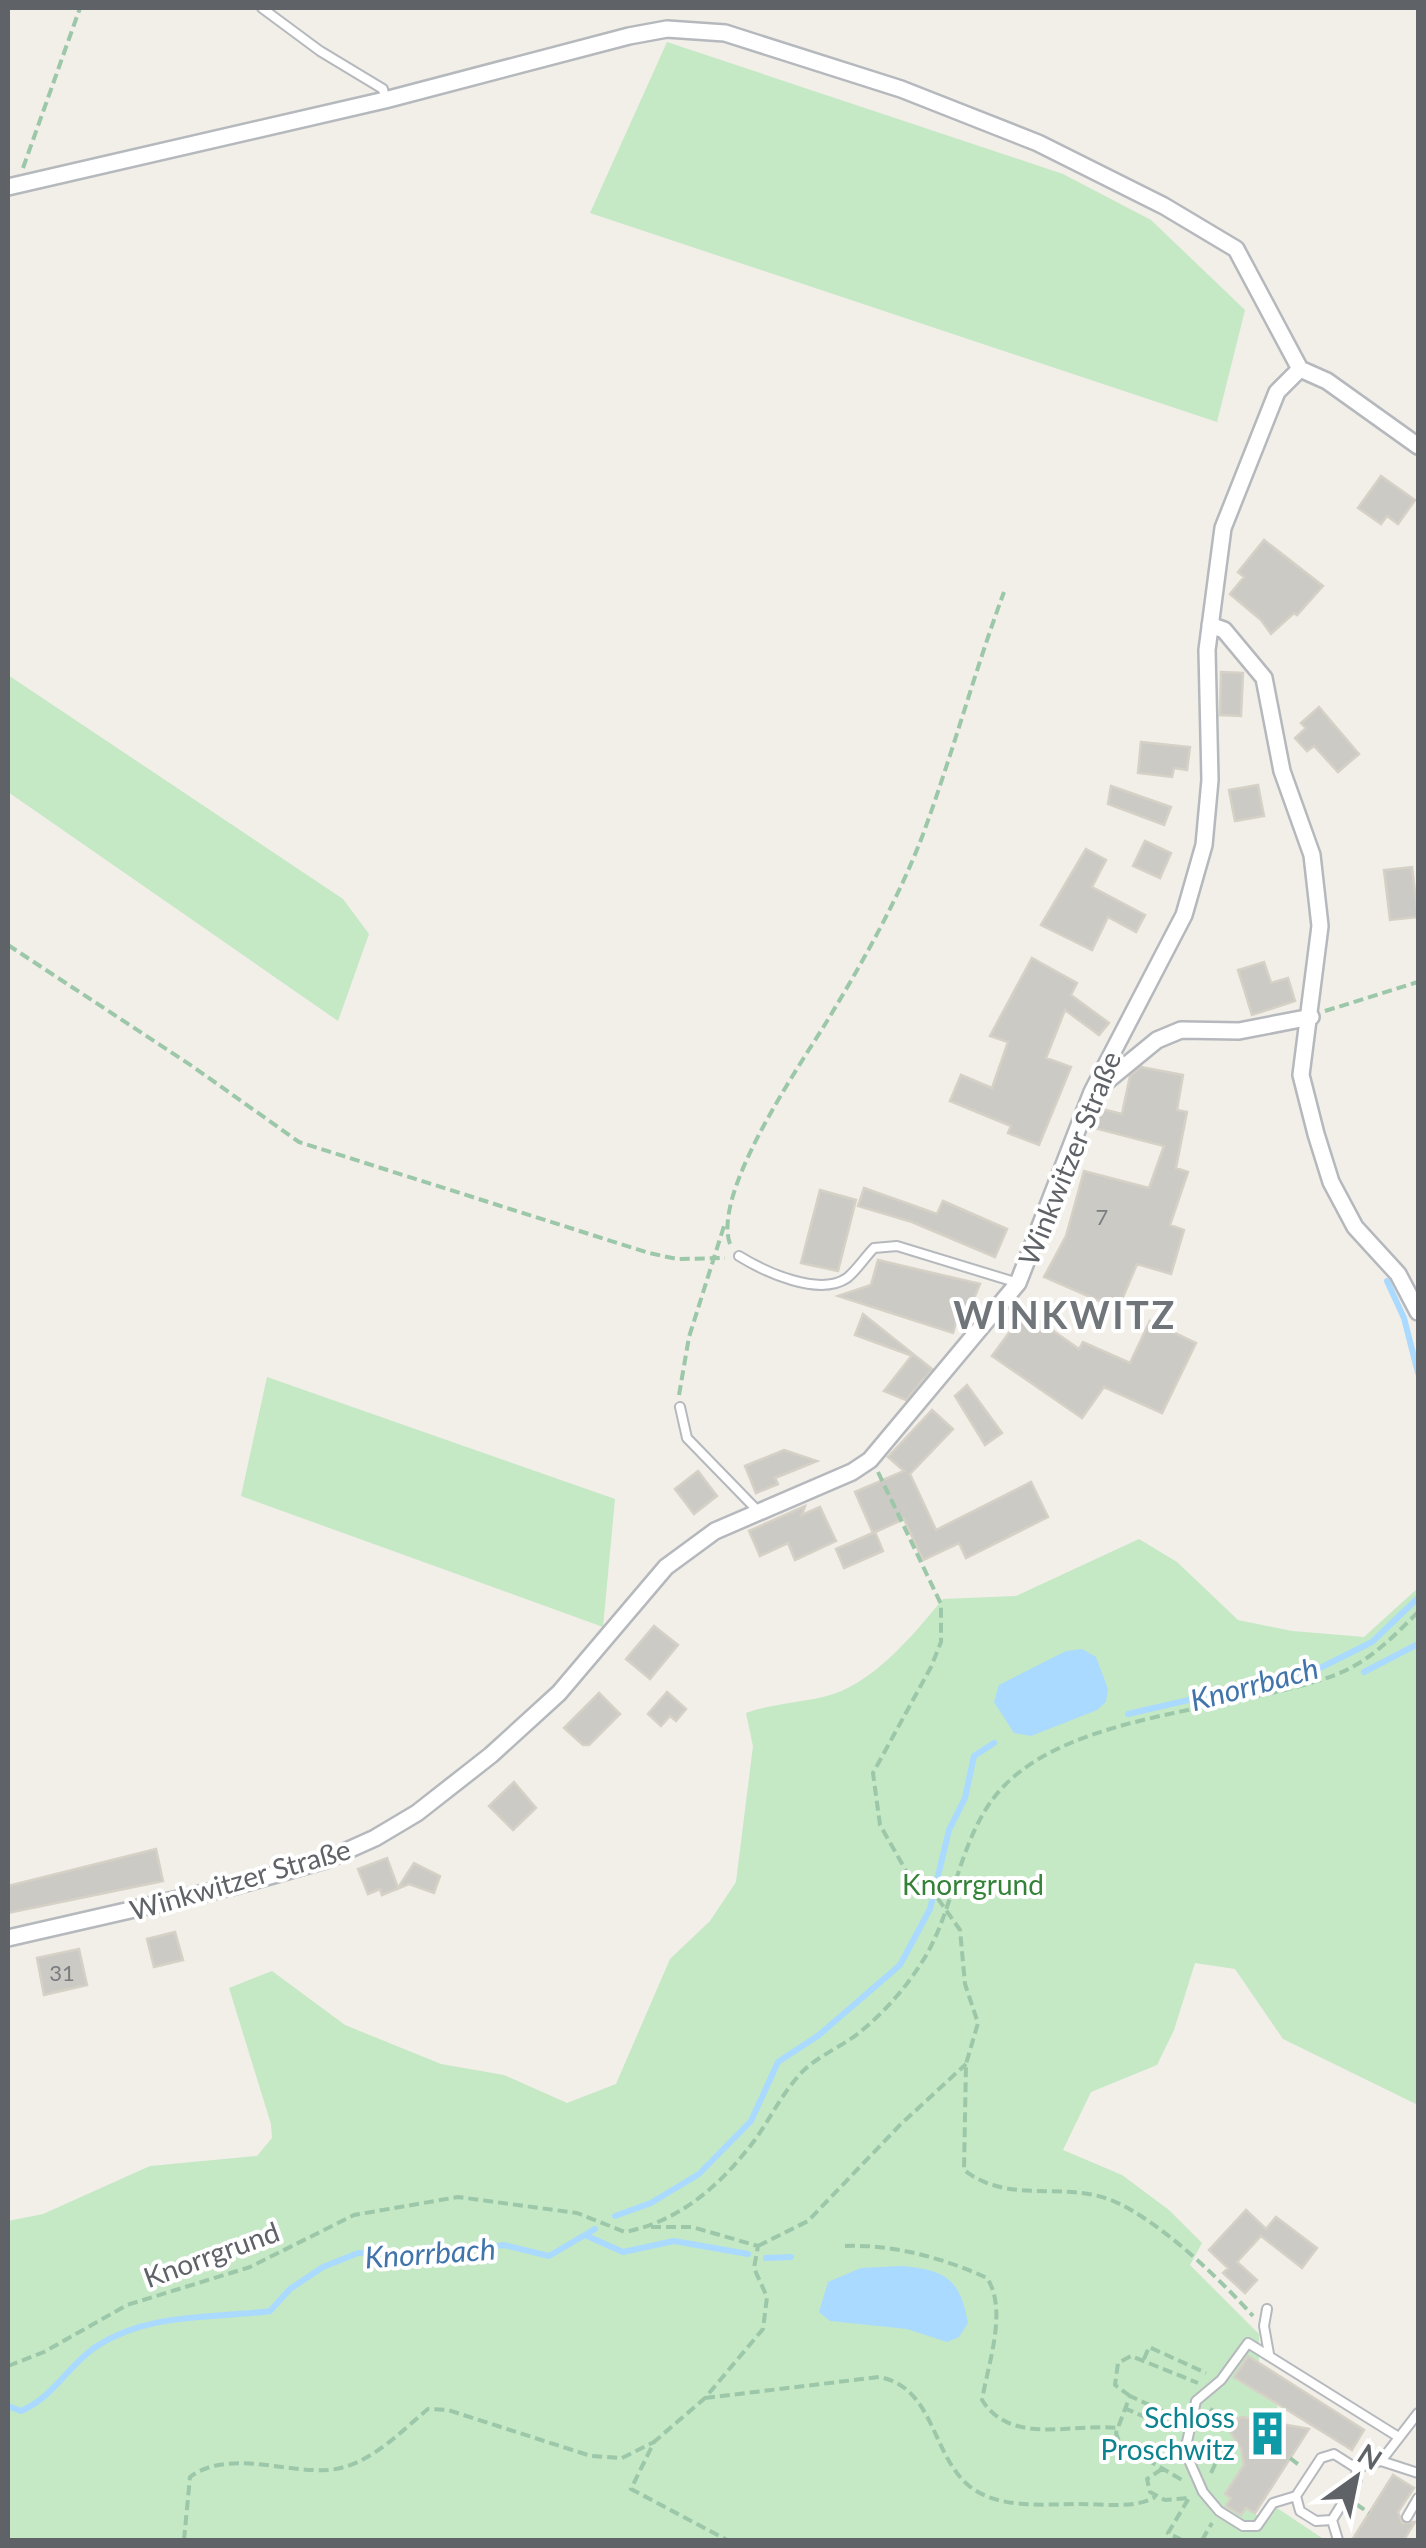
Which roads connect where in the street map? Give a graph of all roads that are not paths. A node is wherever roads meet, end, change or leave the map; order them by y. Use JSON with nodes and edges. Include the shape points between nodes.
{"nodes":[{"id":1,"x":262,"y":8,"type":"edge"},
{"id":2,"x":385,"y":100,"type":"junction"},
{"id":3,"x":13,"y":184,"type":"edge"},
{"id":4,"x":1300,"y":369,"type":"junction"},
{"id":5,"x":1418,"y":446,"type":"edge"},
{"id":6,"x":1210,"y":625,"type":"junction"},
{"id":7,"x":1311,"y":1016,"type":"junction"},
{"id":8,"x":1092,"y":1092,"type":"junction"},
{"id":9,"x":739,"y":1256,"type":"road end"},
{"id":10,"x":1018,"y":1282,"type":"junction"},
{"id":11,"x":1418,"y":1312,"type":"edge"},
{"id":12,"x":680,"y":1407,"type":"road end"},
{"id":13,"x":757,"y":1510,"type":"junction"},
{"id":14,"x":8,"y":1938,"type":"edge"},
{"id":15,"x":1267,"y":2308,"type":"dead end"},
{"id":16,"x":1269,"y":2354,"type":"junction"},
{"id":17,"x":1418,"y":2413,"type":"edge"},
{"id":18,"x":1396,"y":2436,"type":"junction"},
{"id":19,"x":1381,"y":2461,"type":"junction"},
{"id":20,"x":1356,"y":2468,"type":"junction"},
{"id":21,"x":1418,"y":2473,"type":"edge"},
{"id":22,"x":1296,"y":2496,"type":"junction"},
{"id":23,"x":1418,"y":2498,"type":"edge"},
{"id":24,"x":1407,"y":2517,"type":"dead end"},
{"id":25,"x":1332,"y":2520,"type":"junction"},
{"id":26,"x":1338,"y":2540,"type":"edge"}],
"edges":[{"from":1,"to":2,"type":"lane","via":[[382,89]]},
{"from":2,"to":3,"type":"street"},
{"from":2,"to":4,"type":"street","via":[[629,36],[666,29],[725,33],[901,89],[1038,143],[1164,206],[1236,250]]},
{"from":4,"to":5,"type":"street"},
{"from":4,"to":6,"type":"street","name":"Winkwitzer Straße","via":[[1277,392],[1223,528]]},
{"from":6,"to":7,"type":"street","via":[[1224,630],[1264,678],[1282,772],[1312,855],[1320,926]]},
{"from":6,"to":8,"type":"street","name":"Winkwitzer Straße","via":[[1204,846],[1184,916]]},
{"from":7,"to":8,"type":"street","via":[[1239,1031],[1182,1030],[1157,1040]]},
{"from":7,"to":11,"type":"street","via":[[1301,1075],[1331,1182],[1355,1227],[1398,1274]]},
{"from":8,"to":10,"type":"street","name":"Winkwitzer Straße"},
{"from":9,"to":10,"type":"lane","via":[[827,1286],[846,1279],[874,1248],[897,1246]]},
{"from":10,"to":13,"type":"street","name":"Winkwitzer Straße","via":[[870,1460]]},
{"from":12,"to":13,"type":"lane","via":[[687,1438]]},
{"from":13,"to":14,"type":"street","name":"Winkwitzer Straße","via":[[666,1567],[559,1693],[491,1755],[376,1838],[235,1886]]},
{"from":15,"to":16,"type":"lane"},
{"from":16,"to":18,"type":"lane"},
{"from":16,"to":22,"type":"lane","via":[[1248,2343],[1196,2401],[1190,2467],[1219,2511],[1244,2526],[1257,2526],[1273,2502]]},
{"from":17,"to":18,"type":"lane"},
{"from":18,"to":19,"type":"lane"},
{"from":19,"to":20,"type":"lane"},
{"from":19,"to":21,"type":"lane"},
{"from":20,"to":22,"type":"lane","via":[[1334,2454],[1321,2458]]},
{"from":20,"to":25,"type":"lane","via":[[1357,2480]]},
{"from":22,"to":25,"type":"lane","via":[[1300,2511],[1316,2522]]},
{"from":23,"to":24,"type":"lane"},
{"from":25,"to":26,"type":"lane"}]}
